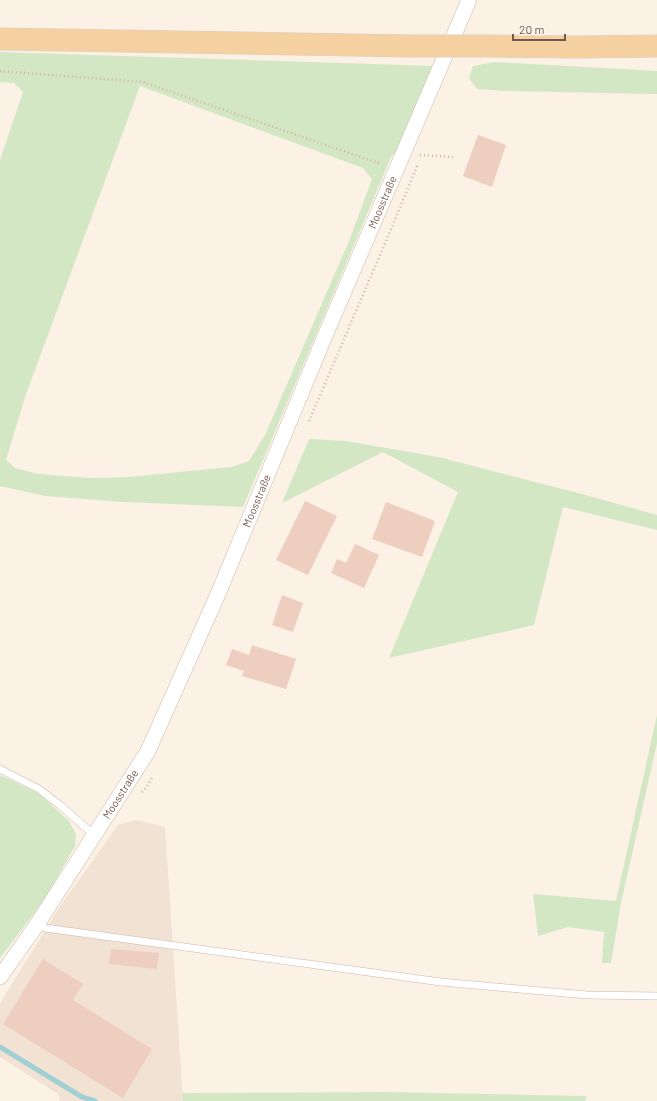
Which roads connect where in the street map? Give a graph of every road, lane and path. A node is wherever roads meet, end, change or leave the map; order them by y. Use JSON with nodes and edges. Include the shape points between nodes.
{"nodes":[{"id":1,"x":469,"y":0,"type":"edge"},
{"id":2,"x":0,"y":39,"type":"edge"},
{"id":3,"x":657,"y":46,"type":"edge"},
{"id":4,"x":0,"y":71,"type":"edge"},
{"id":5,"x":404,"y":154,"type":"junction"},
{"id":6,"x":454,"y":157,"type":"dead end"},
{"id":7,"x":397,"y":169,"type":"junction"},
{"id":8,"x":0,"y":769,"type":"edge"},
{"id":9,"x":94,"y":835,"type":"junction"},
{"id":10,"x":38,"y":923,"type":"junction"},
{"id":11,"x":0,"y":977,"type":"edge"},
{"id":12,"x":657,"y":996,"type":"edge"}],
"edges":[{"from":1,"to":5,"type":"street","name":"Moosstraße"},
{"from":2,"to":3,"type":"main road","bridge":true,"via":[[410,46]]},
{"from":4,"to":7,"type":"path","via":[[143,82]]},
{"from":5,"to":6,"type":"path"},
{"from":5,"to":7,"type":"street","name":"Moosstraße"},
{"from":7,"to":9,"type":"street","name":"Moosstraße","via":[[169,705],[148,751]]},
{"from":8,"to":9,"type":"lane","via":[[39,789]]},
{"from":9,"to":10,"type":"street","name":"Moosstraße"},
{"from":10,"to":11,"type":"street","name":"Moosstraße"},
{"from":10,"to":12,"type":"lane","via":[[45,928],[441,982],[587,995]]}]}
